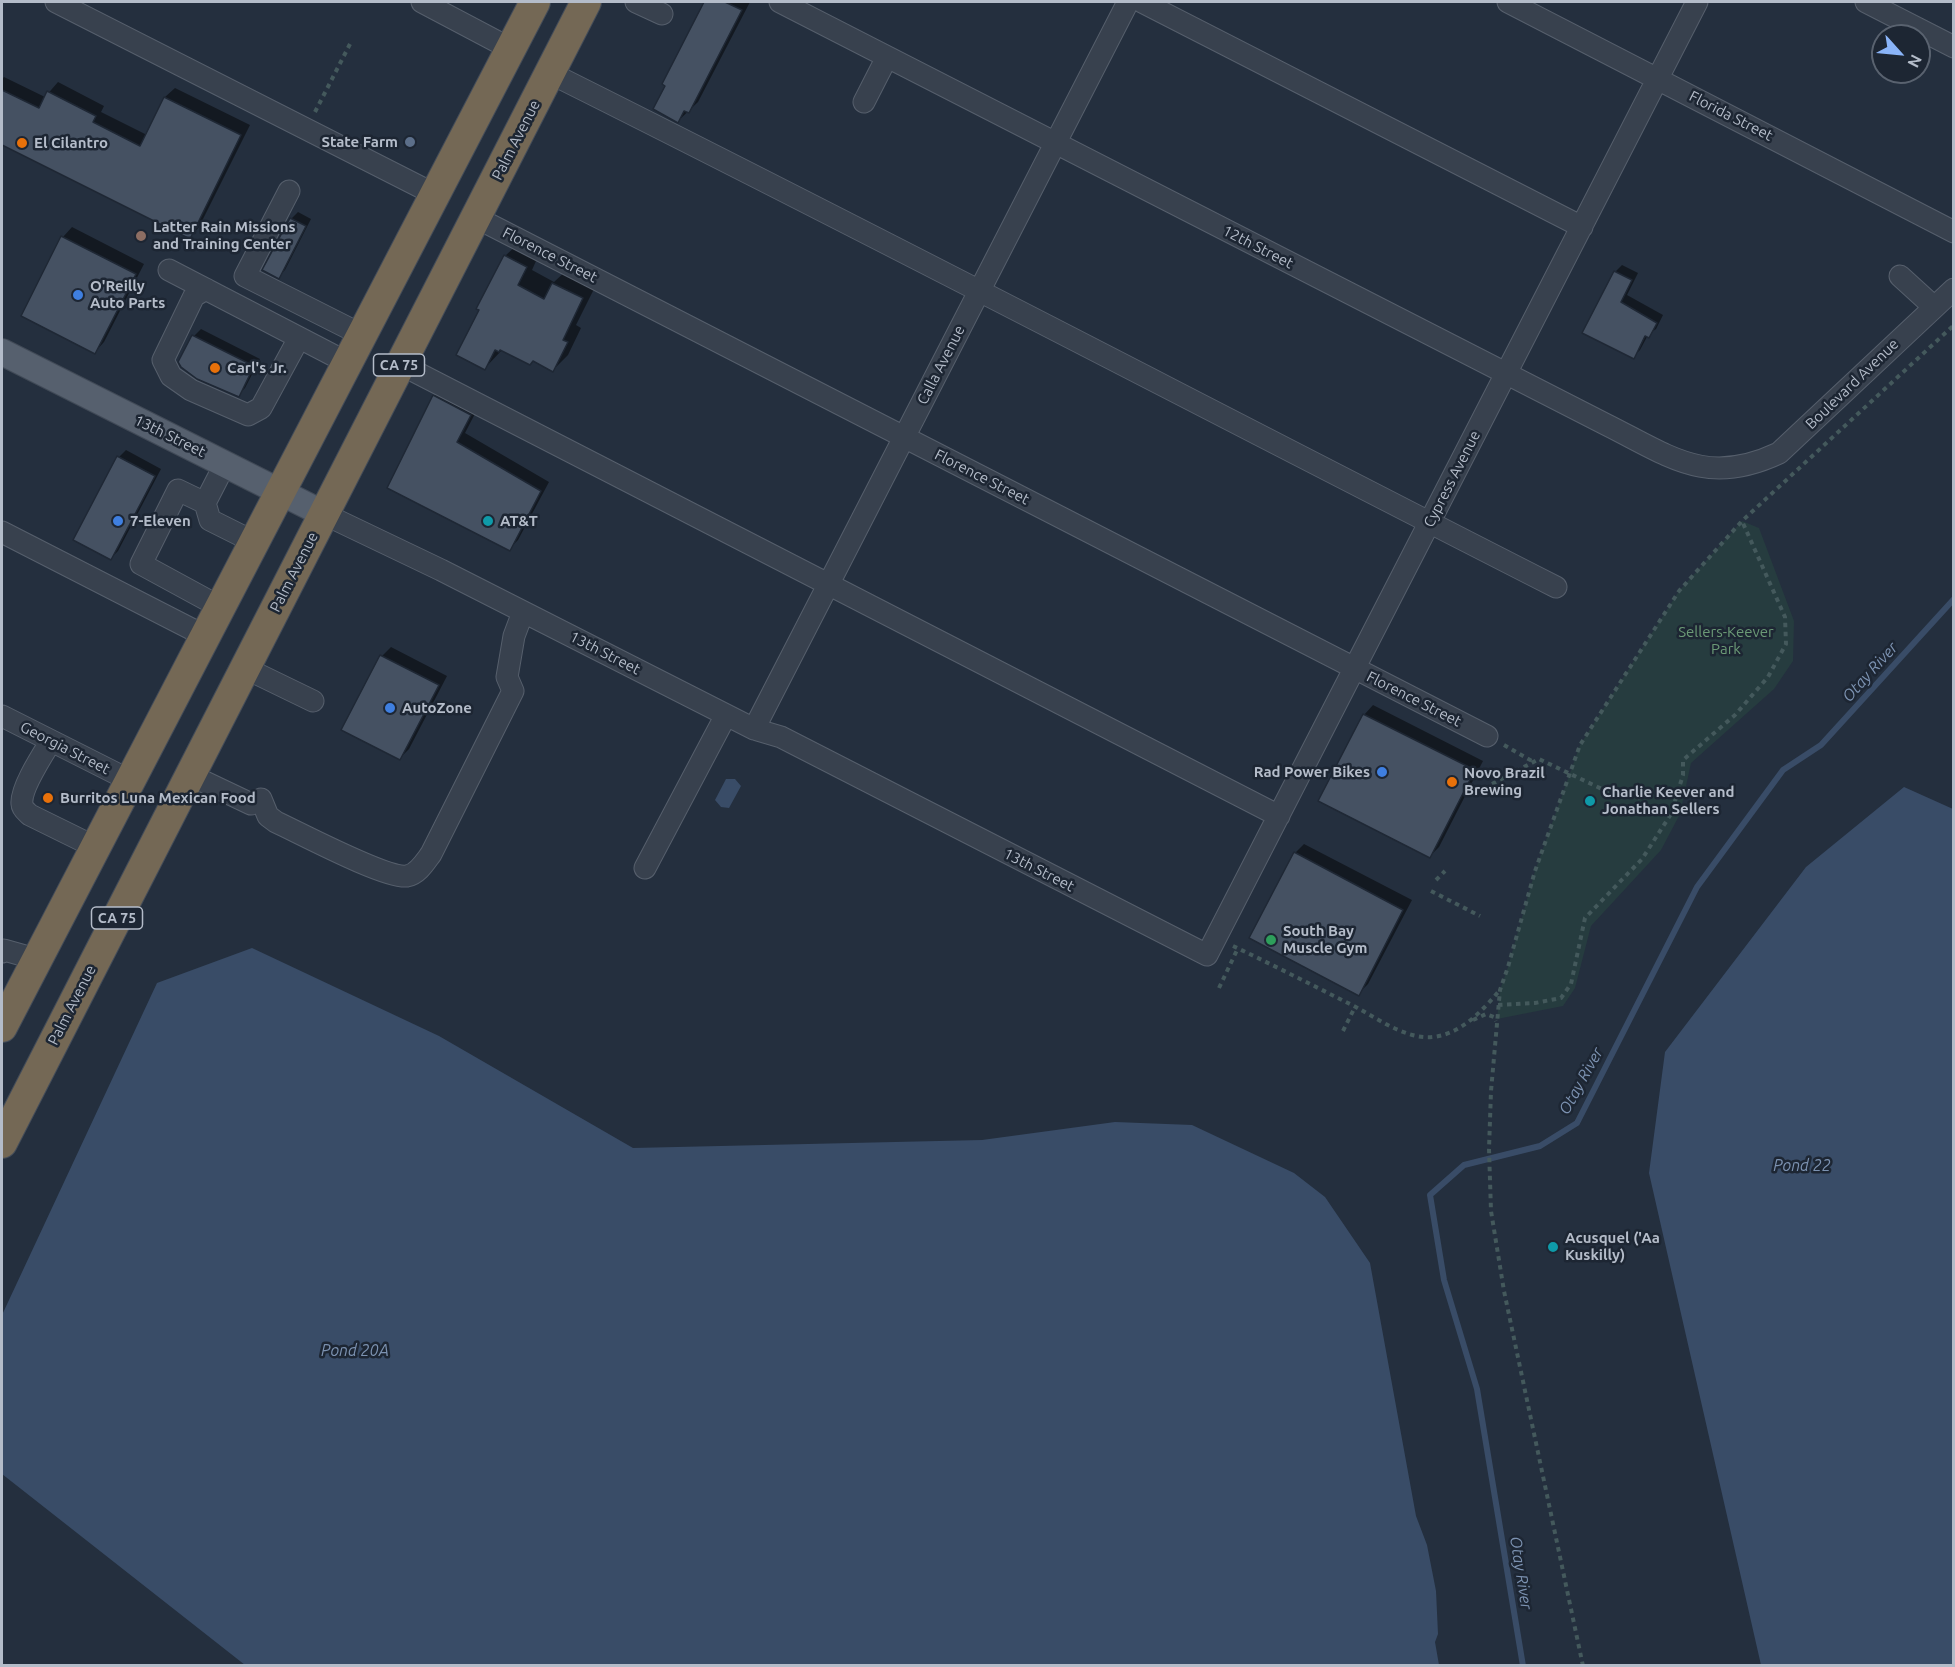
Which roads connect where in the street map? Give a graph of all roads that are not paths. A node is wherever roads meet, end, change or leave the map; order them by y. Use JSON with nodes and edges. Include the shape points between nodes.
{"nodes":[{"id":1,"x":56,"y":2,"type":"edge"},
{"id":2,"x":422,"y":2,"type":"edge"},
{"id":3,"x":535,"y":2,"type":"edge"},
{"id":4,"x":567,"y":2,"type":"edge"},
{"id":5,"x":586,"y":2,"type":"edge"},
{"id":6,"x":636,"y":2,"type":"edge"},
{"id":7,"x":780,"y":2,"type":"edge"},
{"id":8,"x":1128,"y":2,"type":"edge"},
{"id":9,"x":1142,"y":2,"type":"edge"},
{"id":10,"x":1508,"y":2,"type":"edge"},
{"id":11,"x":1697,"y":2,"type":"edge"},
{"id":12,"x":1866,"y":2,"type":"edge"},
{"id":13,"x":662,"y":14,"type":"dead end"},
{"id":14,"x":1953,"y":47,"type":"edge"},
{"id":15,"x":511,"y":49,"type":"junction"},
{"id":16,"x":887,"y":57,"type":"junction"},
{"id":17,"x":550,"y":73,"type":"junction"},
{"id":18,"x":1658,"y":78,"type":"junction"},
{"id":19,"x":864,"y":102,"type":"dead end"},
{"id":20,"x":1055,"y":143,"type":"junction"},
{"id":21,"x":289,"y":191,"type":"dead end"},
{"id":22,"x":436,"y":195,"type":"junction"},
{"id":23,"x":477,"y":218,"type":"junction"},
{"id":24,"x":1582,"y":227,"type":"junction"},
{"id":25,"x":1953,"y":232,"type":"edge"},
{"id":26,"x":169,"y":270,"type":"dead end"},
{"id":27,"x":1900,"y":276,"type":"dead end"},
{"id":28,"x":206,"y":289,"type":"junction"},
{"id":29,"x":1953,"y":289,"type":"edge"},
{"id":30,"x":978,"y":292,"type":"junction"},
{"id":31,"x":1934,"y":307,"type":"junction"},
{"id":32,"x":362,"y":335,"type":"junction"},
{"id":33,"x":299,"y":338,"type":"junction"},
{"id":34,"x":2,"y":352,"type":"edge"},
{"id":35,"x":348,"y":363,"type":"junction"},
{"id":36,"x":400,"y":364,"type":"junction"},
{"id":37,"x":1507,"y":373,"type":"junction"},
{"id":38,"x":904,"y":437,"type":"junction"},
{"id":39,"x":225,"y":464,"type":"junction"},
{"id":40,"x":1743,"y":466,"type":"joint"},
{"id":41,"x":280,"y":491,"type":"junction"},
{"id":42,"x":205,"y":503,"type":"junction"},
{"id":43,"x":324,"y":514,"type":"junction"},
{"id":44,"x":1430,"y":522,"type":"junction"},
{"id":45,"x":2,"y":532,"type":"edge"},
{"id":46,"x":254,"y":542,"type":"junction"},
{"id":47,"x":827,"y":585,"type":"junction"},
{"id":48,"x":1556,"y":587,"type":"dead end"},
{"id":49,"x":220,"y":607,"type":"junction"},
{"id":50,"x":523,"y":612,"type":"junction"},
{"id":51,"x":205,"y":636,"type":"junction"},
{"id":52,"x":245,"y":668,"type":"junction"},
{"id":53,"x":1354,"y":669,"type":"junction"},
{"id":54,"x":313,"y":701,"type":"dead end"},
{"id":55,"x":726,"y":715,"type":"junction"},
{"id":56,"x":2,"y":716,"type":"edge"},
{"id":57,"x":754,"y":729,"type":"junction"},
{"id":58,"x":1491,"y":738,"type":"road end"},
{"id":59,"x":51,"y":741,"type":"junction"},
{"id":60,"x":190,"y":776,"type":"junction"},
{"id":61,"x":129,"y":780,"type":"junction"},
{"id":62,"x":1279,"y":816,"type":"junction"},
{"id":63,"x":95,"y":847,"type":"junction"},
{"id":64,"x":645,"y":868,"type":"dead end"},
{"id":65,"x":2,"y":952,"type":"edge"},
{"id":66,"x":1207,"y":956,"type":"joint"},
{"id":67,"x":36,"y":959,"type":"junction"},
{"id":68,"x":2,"y":1027,"type":"edge"},
{"id":69,"x":2,"y":1143,"type":"edge"}],
"edges":[{"from":1,"to":22,"type":"street"},
{"from":2,"to":15,"type":"street"},
{"from":3,"to":15,"type":"highway","number":"CA 75"},
{"from":4,"to":17,"type":"highway","via":[[550,43]]},
{"from":5,"to":17,"type":"highway","name":"Palm Avenue","number":"CA 75"},
{"from":6,"to":13,"type":"street"},
{"from":7,"to":16,"type":"street","name":"12th Street"},
{"from":8,"to":20,"type":"street","name":"Calla Avenue"},
{"from":9,"to":24,"type":"street"},
{"from":10,"to":18,"type":"street","name":"Florida Street"},
{"from":11,"to":18,"type":"street","name":"Cypress Avenue"},
{"from":12,"to":14,"type":"street"},
{"from":15,"to":22,"type":"highway","number":"CA 75"},
{"from":16,"to":19,"type":"street"},
{"from":16,"to":20,"type":"street","name":"12th Street"},
{"from":17,"to":23,"type":"highway","name":"Palm Avenue","number":"CA 75"},
{"from":17,"to":30,"type":"street"},
{"from":18,"to":24,"type":"street","name":"Cypress Avenue"},
{"from":18,"to":25,"type":"street","name":"Florida Street"},
{"from":20,"to":30,"type":"street","name":"Calla Avenue"},
{"from":20,"to":37,"type":"street","name":"12th Street"},
{"from":21,"to":32,"type":"street","via":[[245,276]]},
{"from":22,"to":32,"type":"highway","number":"CA 75"},
{"from":23,"to":36,"type":"highway","name":"Palm Avenue","number":"CA 75"},
{"from":23,"to":38,"type":"street","name":"Florence Street"},
{"from":24,"to":37,"type":"street","name":"Cypress Avenue"},
{"from":26,"to":28,"type":"street"},
{"from":27,"to":31,"type":"street"},
{"from":28,"to":33,"type":"street"},
{"from":28,"to":33,"type":"street","via":[[194,296],[163,360],[171,376],[191,390],[248,415],[261,408]]},
{"from":29,"to":31,"type":"street","name":"Boulevard Avenue"},
{"from":30,"to":38,"type":"street","name":"Calla Avenue"},
{"from":30,"to":44,"type":"street"},
{"from":31,"to":40,"type":"street","name":"Boulevard Avenue","via":[[1779,453]]},
{"from":32,"to":35,"type":"highway","number":"CA 75"},
{"from":33,"to":35,"type":"street"},
{"from":34,"to":39,"type":"main road","name":"13th Street"},
{"from":35,"to":41,"type":"highway","number":"CA 75"},
{"from":36,"to":43,"type":"highway","name":"Palm Avenue","number":"CA 75"},
{"from":36,"to":47,"type":"street"},
{"from":37,"to":40,"type":"street","name":"12th Street","via":[[1681,462],[1716,469]]},
{"from":37,"to":44,"type":"street","name":"Cypress Avenue"},
{"from":38,"to":47,"type":"street","name":"Calla Avenue"},
{"from":38,"to":53,"type":"street","name":"Florence Street"},
{"from":39,"to":41,"type":"main road","name":"13th Street"},
{"from":39,"to":42,"type":"street"},
{"from":41,"to":43,"type":"main road","name":"13th Street"},
{"from":41,"to":46,"type":"highway","number":"CA 75"},
{"from":42,"to":46,"type":"street","via":[[210,520]]},
{"from":42,"to":49,"type":"street","via":[[178,490],[141,564]]},
{"from":43,"to":50,"type":"street","name":"13th Street"},
{"from":43,"to":52,"type":"highway","name":"Palm Avenue","number":"CA 75"},
{"from":44,"to":48,"type":"street"},
{"from":44,"to":53,"type":"street","name":"Cypress Avenue"},
{"from":45,"to":51,"type":"street"},
{"from":46,"to":49,"type":"highway","number":"CA 75"},
{"from":47,"to":57,"type":"street","name":"Calla Avenue"},
{"from":47,"to":62,"type":"street"},
{"from":49,"to":51,"type":"highway","number":"CA 75"},
{"from":50,"to":55,"type":"street","name":"13th Street"},
{"from":50,"to":60,"type":"street","via":[[514,636],[507,677],[513,691],[431,854],[409,876],[380,871],[276,822],[268,816],[261,799],[251,804]]},
{"from":51,"to":61,"type":"highway","number":"CA 75"},
{"from":52,"to":54,"type":"street"},
{"from":52,"to":60,"type":"highway","name":"Palm Avenue","number":"CA 75"},
{"from":53,"to":58,"type":"street","name":"Florence Street"},
{"from":53,"to":62,"type":"street","name":"Cypress Avenue"},
{"from":55,"to":57,"type":"street","name":"13th Street"},
{"from":55,"to":64,"type":"street"},
{"from":56,"to":59,"type":"street","name":"Georgia Street"},
{"from":57,"to":66,"type":"street","name":"13th Street","via":[[781,738]]},
{"from":59,"to":61,"type":"street","name":"Georgia Street"},
{"from":59,"to":63,"type":"street","via":[[21,803],[30,815]]},
{"from":60,"to":69,"type":"highway","name":"Palm Avenue","number":"CA 75"},
{"from":61,"to":63,"type":"highway","number":"CA 75"},
{"from":62,"to":66,"type":"street","name":"Cypress Avenue"},
{"from":63,"to":67,"type":"highway","number":"CA 75"},
{"from":65,"to":67,"type":"street"},
{"from":67,"to":68,"type":"highway","number":"CA 75"}]}
